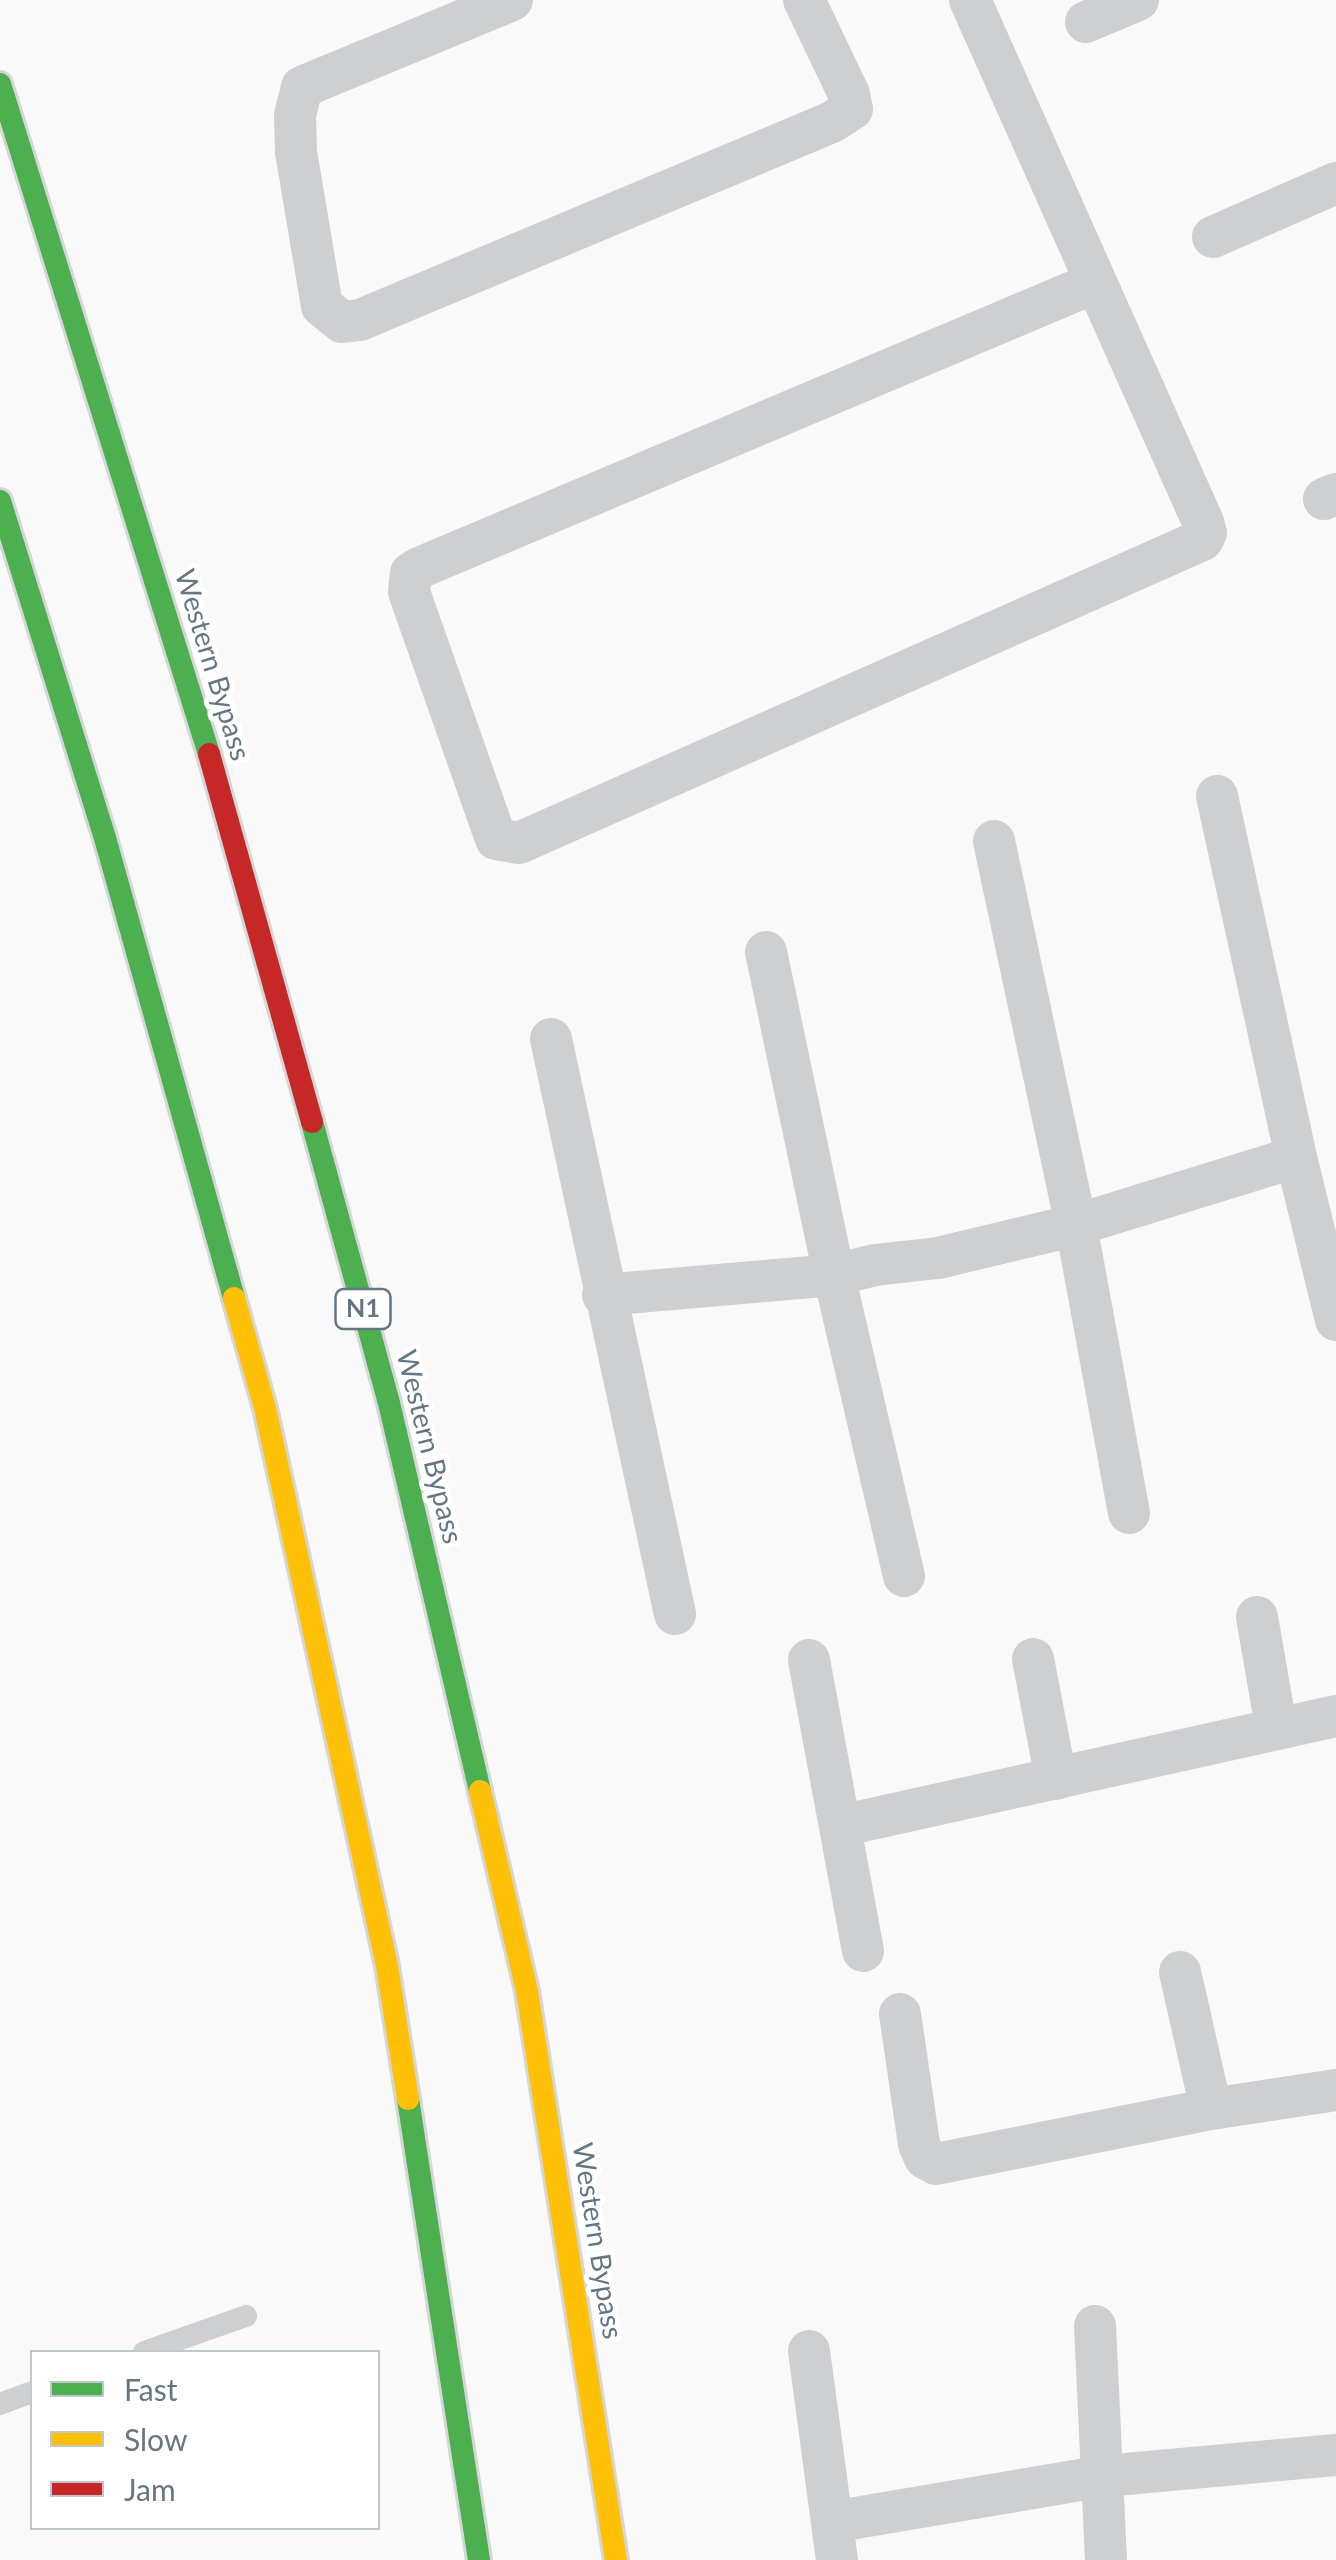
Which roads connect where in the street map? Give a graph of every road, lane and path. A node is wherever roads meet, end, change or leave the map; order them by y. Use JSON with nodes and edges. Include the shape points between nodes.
{"nodes":[{"id":1,"x":512,"y":0,"type":"edge"},
{"id":2,"x":804,"y":0,"type":"edge"},
{"id":3,"x":970,"y":0,"type":"edge"},
{"id":4,"x":1138,"y":0,"type":"edge"},
{"id":5,"x":1086,"y":22,"type":"dead end"},
{"id":6,"x":0,"y":84,"type":"edge"},
{"id":7,"x":1336,"y":183,"type":"edge"},
{"id":8,"x":1213,"y":238,"type":"dead end"},
{"id":9,"x":1094,"y":282,"type":"junction"},
{"id":10,"x":0,"y":502,"type":"edge"},
{"id":11,"x":1217,"y":796,"type":"dead end"},
{"id":12,"x":994,"y":842,"type":"dead end"},
{"id":13,"x":766,"y":952,"type":"dead end"},
{"id":14,"x":550,"y":1039,"type":"dead end"},
{"id":15,"x":1296,"y":1157,"type":"junction"},
{"id":16,"x":1076,"y":1225,"type":"junction"},
{"id":17,"x":834,"y":1275,"type":"junction"},
{"id":18,"x":604,"y":1295,"type":"junction"},
{"id":19,"x":1336,"y":1320,"type":"edge"},
{"id":20,"x":1129,"y":1513,"type":"dead end"},
{"id":21,"x":904,"y":1576,"type":"dead end"},
{"id":22,"x":675,"y":1614,"type":"dead end"},
{"id":23,"x":1257,"y":1617,"type":"dead end"},
{"id":24,"x":1033,"y":1659,"type":"dead end"},
{"id":25,"x":810,"y":1660,"type":"dead end"},
{"id":26,"x":1336,"y":1716,"type":"edge"},
{"id":27,"x":1276,"y":1727,"type":"junction"},
{"id":28,"x":1056,"y":1779,"type":"junction"},
{"id":29,"x":840,"y":1826,"type":"junction"},
{"id":30,"x":863,"y":1951,"type":"dead end"},
{"id":31,"x":1180,"y":1972,"type":"dead end"},
{"id":32,"x":900,"y":2014,"type":"dead end"},
{"id":33,"x":1336,"y":2090,"type":"edge"},
{"id":34,"x":1211,"y":2110,"type":"junction"},
{"id":35,"x":246,"y":2316,"type":"dead end"},
{"id":36,"x":1095,"y":2326,"type":"dead end"},
{"id":37,"x":150,"y":2350,"type":"edge"},
{"id":38,"x":809,"y":2351,"type":"dead end"},
{"id":39,"x":30,"y":2393,"type":"edge"},
{"id":40,"x":0,"y":2404,"type":"edge"},
{"id":41,"x":1336,"y":2456,"type":"edge"},
{"id":42,"x":1104,"y":2476,"type":"junction"},
{"id":43,"x":835,"y":2541,"type":"edge"},
{"id":44,"x":479,"y":2560,"type":"edge"},
{"id":45,"x":616,"y":2560,"type":"edge"},
{"id":46,"x":1106,"y":2560,"type":"edge"}],
"edges":[{"from":1,"to":2,"type":"street","via":[[302,87],[296,152],[322,306],[342,322],[378,313],[852,110]]},
{"from":3,"to":9,"type":"street"},
{"from":4,"to":5,"type":"street"},
{"from":6,"to":45,"type":"highway","name":"Western Bypass","number":"N1","via":[[234,837],[389,1403],[528,1992]]},
{"from":7,"to":8,"type":"street"},
{"from":9,"to":9,"type":"street","via":[[1203,522],[1202,540],[518,842],[496,839],[410,592],[411,574]]},
{"from":10,"to":44,"type":"highway","via":[[105,838],[265,1408],[387,1966]]},
{"from":11,"to":15,"type":"street"},
{"from":12,"to":16,"type":"street"},
{"from":13,"to":17,"type":"street"},
{"from":14,"to":18,"type":"street"},
{"from":15,"to":16,"type":"street"},
{"from":15,"to":19,"type":"street"},
{"from":16,"to":17,"type":"street"},
{"from":16,"to":20,"type":"street"},
{"from":17,"to":18,"type":"street"},
{"from":17,"to":21,"type":"street"},
{"from":18,"to":22,"type":"street"},
{"from":23,"to":27,"type":"street"},
{"from":24,"to":28,"type":"street"},
{"from":25,"to":29,"type":"street"},
{"from":26,"to":27,"type":"street"},
{"from":27,"to":28,"type":"street"},
{"from":28,"to":29,"type":"street"},
{"from":29,"to":30,"type":"street"},
{"from":31,"to":34,"type":"street"},
{"from":32,"to":34,"type":"street","via":[[919,2144],[936,2164]]},
{"from":33,"to":34,"type":"street"},
{"from":35,"to":37,"type":"lane"},
{"from":36,"to":42,"type":"street"},
{"from":38,"to":43,"type":"street"},
{"from":39,"to":40,"type":"lane"},
{"from":41,"to":42,"type":"street"},
{"from":42,"to":43,"type":"street"},
{"from":42,"to":46,"type":"street"}]}
